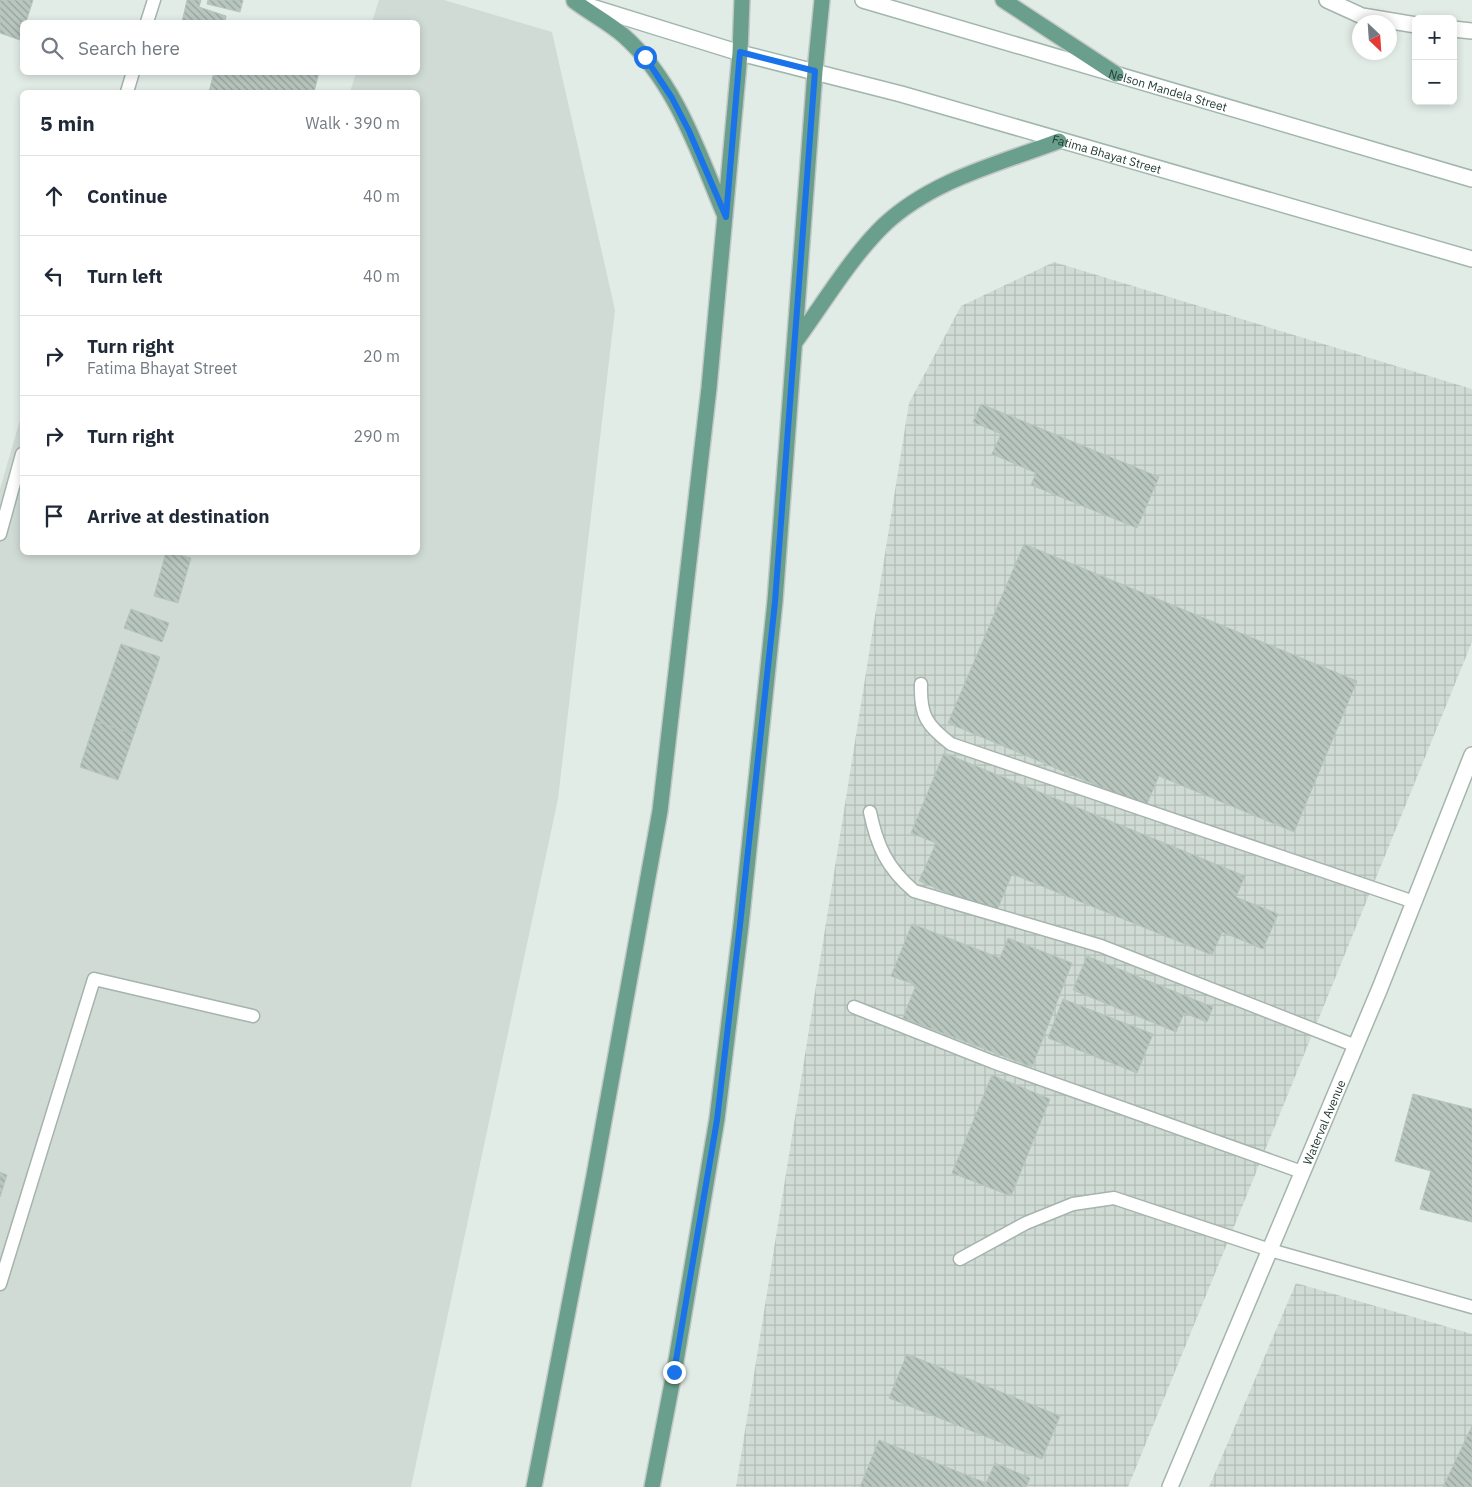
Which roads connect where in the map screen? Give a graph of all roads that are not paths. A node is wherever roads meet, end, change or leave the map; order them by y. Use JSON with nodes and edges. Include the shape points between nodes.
{"nodes":[{"id":1,"x":154,"y":0,"type":"edge"},
{"id":2,"x":742,"y":0,"type":"edge"},
{"id":3,"x":822,"y":0,"type":"edge"},
{"id":4,"x":863,"y":0,"type":"edge"},
{"id":5,"x":1004,"y":0,"type":"edge"},
{"id":6,"x":1327,"y":0,"type":"edge"},
{"id":7,"x":571,"y":1,"type":"edge"},
{"id":8,"x":148,"y":20,"type":"edge"},
{"id":9,"x":1412,"y":25,"type":"edge"},
{"id":10,"x":1457,"y":29,"type":"edge"},
{"id":11,"x":1472,"y":31,"type":"edge"},
{"id":12,"x":740,"y":52,"type":"junction"},
{"id":13,"x":815,"y":71,"type":"junction"},
{"id":14,"x":1116,"y":74,"type":"junction"},
{"id":15,"x":132,"y":75,"type":"edge"},
{"id":16,"x":128,"y":90,"type":"edge"},
{"id":17,"x":1059,"y":141,"type":"junction"},
{"id":18,"x":1472,"y":179,"type":"edge"},
{"id":19,"x":726,"y":217,"type":"junction"},
{"id":20,"x":1472,"y":259,"type":"edge"},
{"id":21,"x":796,"y":341,"type":"junction"},
{"id":22,"x":20,"y":461,"type":"edge"},
{"id":23,"x":0,"y":534,"type":"edge"},
{"id":24,"x":921,"y":684,"type":"dead end"},
{"id":25,"x":1472,"y":756,"type":"edge"},
{"id":26,"x":870,"y":812,"type":"dead end"},
{"id":27,"x":1414,"y":902,"type":"junction"},
{"id":28,"x":854,"y":1007,"type":"dead end"},
{"id":29,"x":253,"y":1016,"type":"dead end"},
{"id":30,"x":1356,"y":1046,"type":"junction"},
{"id":31,"x":1302,"y":1172,"type":"junction"},
{"id":32,"x":1270,"y":1250,"type":"junction"},
{"id":33,"x":960,"y":1259,"type":"dead end"},
{"id":34,"x":0,"y":1284,"type":"edge"},
{"id":35,"x":1472,"y":1307,"type":"edge"},
{"id":36,"x":534,"y":1487,"type":"edge"},
{"id":37,"x":652,"y":1487,"type":"edge"},
{"id":38,"x":1170,"y":1487,"type":"edge"}],
"edges":[{"from":1,"to":8,"type":"lane"},
{"from":2,"to":12,"type":"main road"},
{"from":3,"to":13,"type":"main road"},
{"from":4,"to":14,"type":"main road","name":"Nelson Mandela Street"},
{"from":5,"to":14,"type":"main road"},
{"from":6,"to":9,"type":"main road","via":[[1362,16]]},
{"from":7,"to":12,"type":"main road","name":"Fatima Bhayat Street"},
{"from":7,"to":19,"type":"main road","via":[[623,35],[645,57],[689,131]]},
{"from":10,"to":11,"type":"main road"},
{"from":12,"to":13,"type":"main road","name":"Fatima Bhayat Street"},
{"from":12,"to":19,"type":"main road"},
{"from":13,"to":17,"type":"main road","name":"Fatima Bhayat Street"},
{"from":13,"to":21,"type":"main road"},
{"from":14,"to":18,"type":"main road","name":"Nelson Mandela Street"},
{"from":15,"to":16,"type":"lane"},
{"from":17,"to":20,"type":"main road","name":"Fatima Bhayat Street"},
{"from":17,"to":21,"type":"main road","via":[[965,175],[911,204],[884,226],[859,255]]},
{"from":19,"to":36,"type":"main road","via":[[710,388],[660,811]]},
{"from":21,"to":37,"type":"main road","via":[[775,602],[718,1110]]},
{"from":22,"to":23,"type":"lane"},
{"from":24,"to":27,"type":"lane","via":[[920,706],[925,719],[951,744]]},
{"from":25,"to":27,"type":"main road","name":"Waterval Avenue"},
{"from":26,"to":30,"type":"lane","via":[[876,841],[887,861],[897,877],[914,891],[1101,946]]},
{"from":27,"to":30,"type":"main road","name":"Waterval Avenue"},
{"from":28,"to":31,"type":"lane","via":[[993,1062]]},
{"from":29,"to":34,"type":"lane","via":[[94,979]]},
{"from":30,"to":31,"type":"main road","name":"Waterval Avenue"},
{"from":31,"to":32,"type":"main road","name":"Waterval Avenue"},
{"from":32,"to":33,"type":"lane","via":[[1114,1198],[1073,1204],[1026,1223]]},
{"from":32,"to":35,"type":"lane"},
{"from":32,"to":38,"type":"main road","name":"Waterval Avenue"}]}
